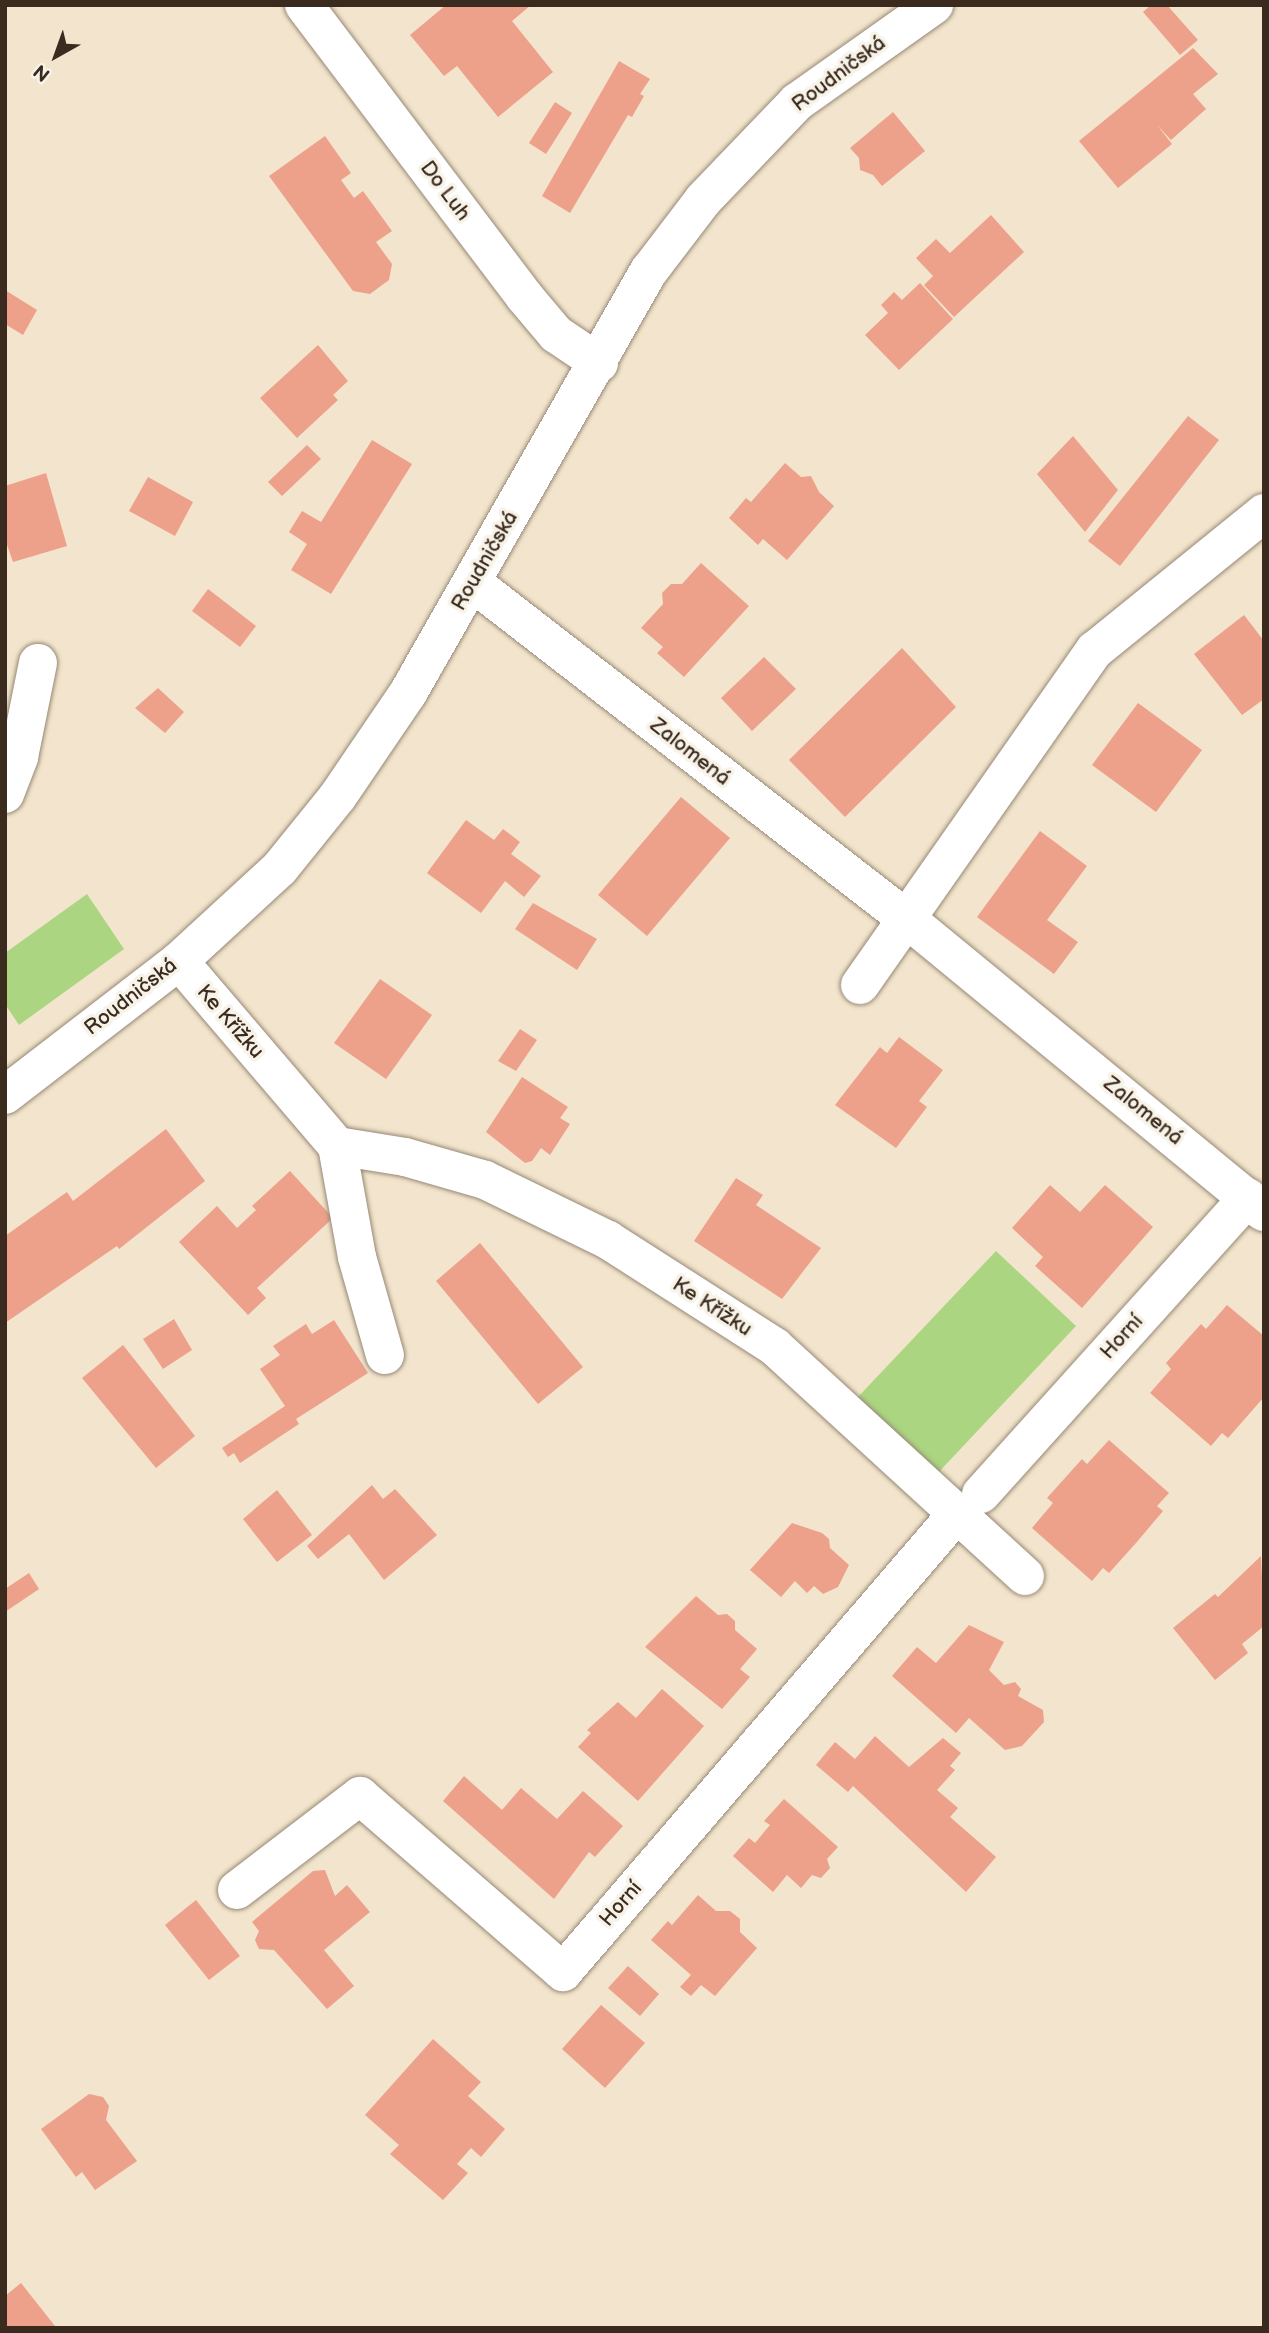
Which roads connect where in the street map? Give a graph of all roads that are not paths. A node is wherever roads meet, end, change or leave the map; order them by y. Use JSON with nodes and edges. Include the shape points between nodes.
{"nodes":[{"id":1,"x":304,"y":5,"type":"edge"},
{"id":2,"x":934,"y":5,"type":"edge"},
{"id":3,"x":599,"y":363,"type":"junction"},
{"id":4,"x":1264,"y":513,"type":"edge"},
{"id":5,"x":473,"y":583,"type":"junction"},
{"id":6,"x":38,"y":663,"type":"dead end"},
{"id":7,"x":5,"y":794,"type":"edge"},
{"id":8,"x":908,"y":920,"type":"junction"},
{"id":9,"x":179,"y":961,"type":"junction"},
{"id":10,"x":860,"y":985,"type":"dead end"},
{"id":11,"x":5,"y":1095,"type":"edge"},
{"id":12,"x":337,"y":1146,"type":"junction"},
{"id":13,"x":1256,"y":1204,"type":"edge"},
{"id":14,"x":385,"y":1355,"type":"dead end"},
{"id":15,"x":968,"y":1505,"type":"junction"},
{"id":16,"x":1025,"y":1576,"type":"dead end"},
{"id":17,"x":237,"y":1890,"type":"dead end"}],
"edges":[{"from":1,"to":3,"type":"street","name":"Do Luh","via":[[524,296],[556,334]]},
{"from":2,"to":3,"type":"street","name":"Roudničská","via":[[797,102],[703,201],[649,271]]},
{"from":3,"to":5,"type":"street","name":"Roudničská"},
{"from":4,"to":8,"type":"street","via":[[1095,650]]},
{"from":5,"to":8,"type":"street","name":"Zalomená"},
{"from":5,"to":9,"type":"street","name":"Roudničská","via":[[408,693],[338,796],[280,868]]},
{"from":6,"to":7,"type":"street","via":[[19,757]]},
{"from":8,"to":10,"type":"street"},
{"from":8,"to":13,"type":"street","name":"Zalomená"},
{"from":9,"to":11,"type":"street","name":"Roudničská"},
{"from":9,"to":12,"type":"street","name":"Ke Křížku"},
{"from":12,"to":14,"type":"street","via":[[357,1257]]},
{"from":12,"to":15,"type":"street","name":"Ke Křížku","via":[[405,1157],[485,1180],[608,1240],[775,1347]]},
{"from":13,"to":15,"type":"street","name":"Horní"},
{"from":15,"to":16,"type":"street","name":"Ke Křížku"},
{"from":15,"to":17,"type":"street","name":"Horní","via":[[562,1972],[360,1796]]}]}
